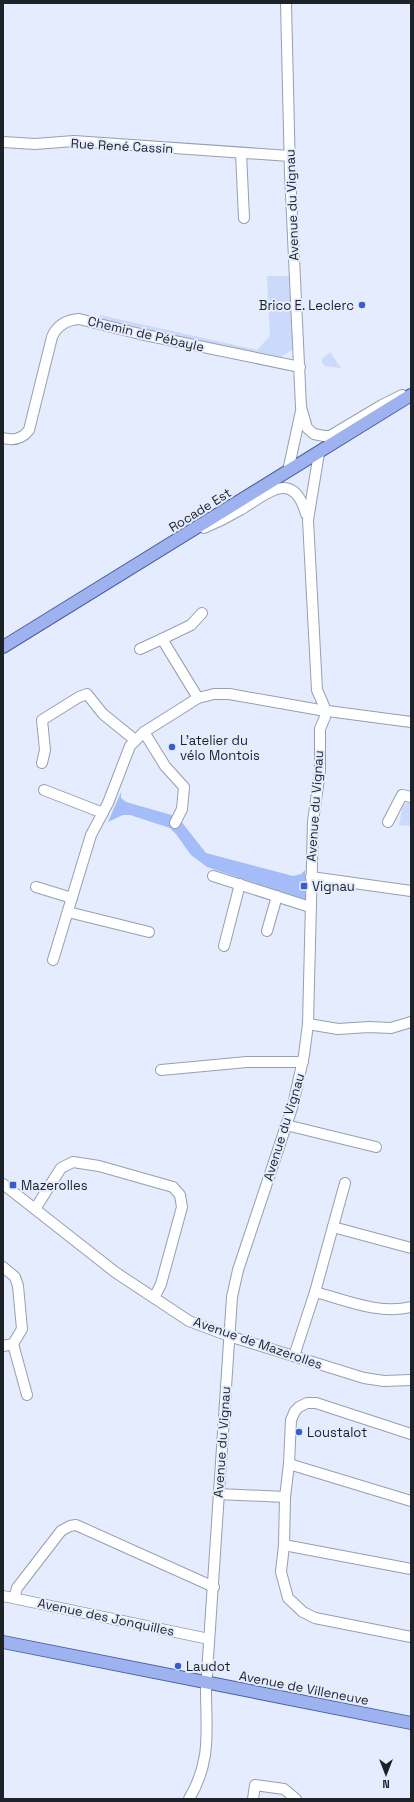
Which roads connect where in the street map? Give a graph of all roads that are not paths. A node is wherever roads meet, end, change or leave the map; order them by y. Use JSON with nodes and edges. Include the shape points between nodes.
{"nodes":[{"id":1,"x":286,"y":3,"type":"edge"},
{"id":2,"x":3,"y":142,"type":"edge"},
{"id":3,"x":241,"y":153,"type":"junction"},
{"id":4,"x":290,"y":156,"type":"junction"},
{"id":5,"x":244,"y":218,"type":"dead end"},
{"id":6,"x":300,"y":367,"type":"junction"},
{"id":7,"x":411,"y":391,"type":"edge"},
{"id":8,"x":411,"y":395,"type":"edge"},
{"id":9,"x":301,"y":407,"type":"junction"},
{"id":10,"x":3,"y":438,"type":"edge"},
{"id":11,"x":319,"y":453,"type":"junction"},
{"id":12,"x":288,"y":471,"type":"junction"},
{"id":13,"x":308,"y":520,"type":"junction"},
{"id":14,"x":181,"y":538,"type":"junction"},
{"id":15,"x":202,"y":613,"type":"dead end"},
{"id":16,"x":162,"y":638,"type":"junction"},
{"id":17,"x":3,"y":647,"type":"edge"},
{"id":18,"x":140,"y":649,"type":"dead end"},
{"id":19,"x":198,"y":698,"type":"junction"},
{"id":20,"x":325,"y":711,"type":"junction"},
{"id":21,"x":411,"y":722,"type":"edge"},
{"id":22,"x":144,"y":732,"type":"junction"},
{"id":23,"x":135,"y":740,"type":"junction"},
{"id":24,"x":42,"y":763,"type":"dead end"},
{"id":25,"x":44,"y":790,"type":"dead end"},
{"id":26,"x":411,"y":797,"type":"edge"},
{"id":27,"x":103,"y":813,"type":"junction"},
{"id":28,"x":388,"y":822,"type":"dead end"},
{"id":29,"x":175,"y":823,"type":"dead end"},
{"id":30,"x":213,"y":876,"type":"dead end"},
{"id":31,"x":310,"y":877,"type":"junction"},
{"id":32,"x":240,"y":884,"type":"junction"},
{"id":33,"x":36,"y":887,"type":"dead end"},
{"id":34,"x":411,"y":891,"type":"edge"},
{"id":35,"x":277,"y":896,"type":"junction"},
{"id":36,"x":72,"y":898,"type":"junction"},
{"id":37,"x":310,"y":907,"type":"junction"},
{"id":38,"x":68,"y":912,"type":"junction"},
{"id":39,"x":267,"y":931,"type":"dead end"},
{"id":40,"x":149,"y":932,"type":"dead end"},
{"id":41,"x":224,"y":946,"type":"dead end"},
{"id":42,"x":53,"y":960,"type":"dead end"},
{"id":43,"x":411,"y":1022,"type":"edge"},
{"id":44,"x":308,"y":1024,"type":"junction"},
{"id":45,"x":303,"y":1062,"type":"junction"},
{"id":46,"x":161,"y":1070,"type":"dead end"},
{"id":47,"x":286,"y":1125,"type":"junction"},
{"id":48,"x":376,"y":1147,"type":"dead end"},
{"id":49,"x":345,"y":1183,"type":"dead end"},
{"id":50,"x":3,"y":1184,"type":"edge"},
{"id":51,"x":35,"y":1209,"type":"junction"},
{"id":52,"x":333,"y":1227,"type":"junction"},
{"id":53,"x":411,"y":1248,"type":"edge"},
{"id":54,"x":3,"y":1267,"type":"edge"},
{"id":55,"x":315,"y":1292,"type":"junction"},
{"id":56,"x":154,"y":1298,"type":"junction"},
{"id":57,"x":411,"y":1307,"type":"edge"},
{"id":58,"x":229,"y":1336,"type":"junction"},
{"id":59,"x":8,"y":1345,"type":"edge"},
{"id":60,"x":294,"y":1356,"type":"junction"},
{"id":61,"x":411,"y":1380,"type":"edge"},
{"id":62,"x":27,"y":1395,"type":"dead end"},
{"id":63,"x":411,"y":1434,"type":"edge"},
{"id":64,"x":289,"y":1464,"type":"junction"},
{"id":65,"x":218,"y":1494,"type":"junction"},
{"id":66,"x":285,"y":1497,"type":"junction"},
{"id":67,"x":411,"y":1502,"type":"edge"},
{"id":68,"x":284,"y":1545,"type":"junction"},
{"id":69,"x":411,"y":1569,"type":"edge"},
{"id":70,"x":214,"y":1587,"type":"junction"},
{"id":71,"x":3,"y":1596,"type":"edge"},
{"id":72,"x":14,"y":1598,"type":"junction"},
{"id":73,"x":411,"y":1638,"type":"edge"},
{"id":74,"x":209,"y":1639,"type":"junction"},
{"id":75,"x":3,"y":1642,"type":"edge"},
{"id":76,"x":206,"y":1683,"type":"junction"},
{"id":77,"x":411,"y":1723,"type":"edge"},
{"id":78,"x":189,"y":1799,"type":"edge"},
{"id":79,"x":253,"y":1799,"type":"edge"},
{"id":80,"x":296,"y":1799,"type":"edge"}],
"edges":[{"from":1,"to":4,"type":"street","name":"Avenue du Vignau"},
{"from":2,"to":3,"type":"street","name":"Rue René Cassin","via":[[74,142]]},
{"from":3,"to":4,"type":"street","name":"Rue René Cassin"},
{"from":3,"to":5,"type":"street"},
{"from":4,"to":6,"type":"street","name":"Avenue du Vignau"},
{"from":6,"to":9,"type":"street","name":"Avenue du Vignau"},
{"from":6,"to":10,"type":"street","name":"Chemin de Pébayle","via":[[72,319],[58,327],[52,337],[29,430],[15,440]]},
{"from":7,"to":9,"type":"street","via":[[330,436],[319,436],[307,428]]},
{"from":8,"to":11,"type":"main road","name":"Rocade Est"},
{"from":9,"to":12,"type":"street"},
{"from":11,"to":12,"type":"main road","name":"Rocade Est"},
{"from":11,"to":13,"type":"street"},
{"from":12,"to":14,"type":"main road","name":"Rocade Est"},
{"from":13,"to":14,"type":"street","via":[[300,496],[290,489],[279,488],[229,517]]},
{"from":13,"to":20,"type":"street","via":[[317,690]]},
{"from":14,"to":17,"type":"main road","name":"Rocade Est"},
{"from":15,"to":16,"type":"street","via":[[191,625]]},
{"from":16,"to":18,"type":"street"},
{"from":16,"to":19,"type":"street"},
{"from":19,"to":20,"type":"street","via":[[228,694]]},
{"from":19,"to":22,"type":"street"},
{"from":20,"to":21,"type":"street"},
{"from":20,"to":31,"type":"street","name":"Avenue du Vignau","via":[[320,729],[320,771],[313,822]]},
{"from":22,"to":23,"type":"street"},
{"from":22,"to":29,"type":"street","via":[[165,766],[184,787],[182,809]]},
{"from":23,"to":24,"type":"street","via":[[103,714],[87,694],[42,720],[45,750]]},
{"from":23,"to":27,"type":"street","via":[[130,746]]},
{"from":25,"to":27,"type":"street"},
{"from":26,"to":28,"type":"street","via":[[402,796]]},
{"from":27,"to":36,"type":"street","via":[[91,835]]},
{"from":30,"to":32,"type":"street"},
{"from":31,"to":34,"type":"street"},
{"from":31,"to":37,"type":"street","name":"Avenue du Vignau"},
{"from":32,"to":35,"type":"street"},
{"from":32,"to":41,"type":"street"},
{"from":33,"to":36,"type":"street"},
{"from":35,"to":37,"type":"street"},
{"from":35,"to":39,"type":"street"},
{"from":36,"to":38,"type":"street"},
{"from":37,"to":44,"type":"street","name":"Avenue du Vignau"},
{"from":38,"to":40,"type":"street"},
{"from":38,"to":42,"type":"street"},
{"from":43,"to":44,"type":"street","via":[[391,1028],[338,1029]]},
{"from":44,"to":45,"type":"street","name":"Avenue du Vignau"},
{"from":45,"to":46,"type":"street","via":[[247,1062]]},
{"from":45,"to":47,"type":"street","name":"Avenue du Vignau"},
{"from":47,"to":48,"type":"street"},
{"from":47,"to":58,"type":"street","name":"Avenue du Vignau","via":[[238,1270],[232,1297]]},
{"from":49,"to":52,"type":"street"},
{"from":50,"to":51,"type":"street","name":"Avenue de Mazerolles"},
{"from":51,"to":56,"type":"street","name":"Avenue de Mazerolles","via":[[115,1272]]},
{"from":51,"to":56,"type":"street","via":[[60,1168],[73,1162],[99,1166],[173,1187],[180,1195],[182,1206],[161,1284]]},
{"from":52,"to":53,"type":"street"},
{"from":52,"to":55,"type":"street"},
{"from":54,"to":59,"type":"street","via":[[15,1277],[18,1286],[22,1329]]},
{"from":55,"to":57,"type":"street","via":[[379,1309],[397,1310]]},
{"from":55,"to":60,"type":"street"},
{"from":56,"to":58,"type":"street","name":"Avenue de Mazerolles","via":[[190,1321]]},
{"from":58,"to":60,"type":"street","name":"Avenue de Mazerolles"},
{"from":58,"to":65,"type":"street","name":"Avenue du Vignau"},
{"from":59,"to":62,"type":"street"},
{"from":60,"to":61,"type":"street","name":"Avenue de Mazerolles","via":[[372,1380]]},
{"from":63,"to":64,"type":"street","via":[[316,1403],[308,1403],[295,1411],[291,1420]]},
{"from":64,"to":66,"type":"street"},
{"from":64,"to":67,"type":"street"},
{"from":65,"to":66,"type":"street"},
{"from":65,"to":70,"type":"street","name":"Avenue du Vignau"},
{"from":66,"to":68,"type":"street"},
{"from":68,"to":69,"type":"street"},
{"from":68,"to":73,"type":"street","via":[[281,1572],[284,1589],[288,1598],[304,1612],[315,1618]]},
{"from":70,"to":72,"type":"street","via":[[76,1525],[61,1531],[17,1588]]},
{"from":70,"to":74,"type":"street","name":"Avenue du Vignau"},
{"from":71,"to":72,"type":"street","name":"Avenue des Jonquilles"},
{"from":72,"to":74,"type":"street","name":"Avenue des Jonquilles"},
{"from":74,"to":76,"type":"street","name":"Avenue du Vignau"},
{"from":75,"to":76,"type":"main road","name":"Avenue de Villeneuve"},
{"from":76,"to":77,"type":"main road","name":"Avenue de Villeneuve"},
{"from":76,"to":78,"type":"street","name":"Avenue du Vignau","via":[[206,1753],[202,1772]]},
{"from":79,"to":80,"type":"street","via":[[255,1785],[284,1789]]}]}
